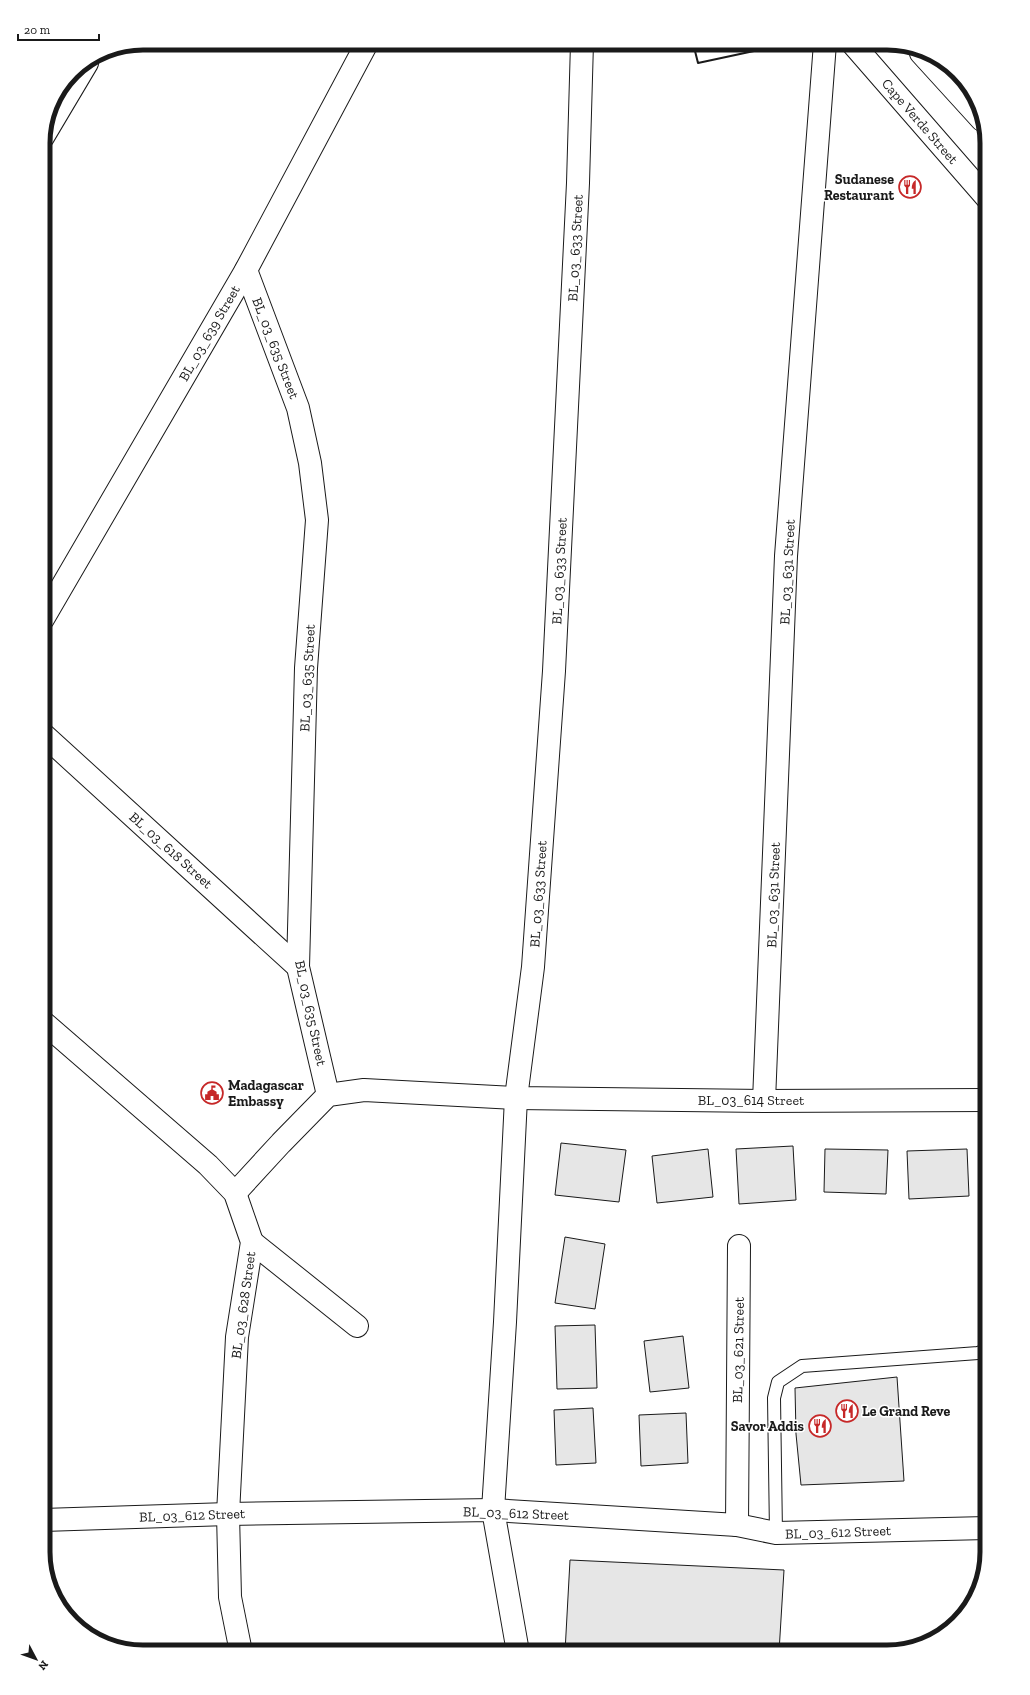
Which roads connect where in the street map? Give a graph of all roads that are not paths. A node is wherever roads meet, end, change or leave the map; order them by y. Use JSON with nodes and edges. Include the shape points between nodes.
{"nodes":[{"id":1,"x":363,"y":50,"type":"edge"},
{"id":2,"x":582,"y":50,"type":"edge"},
{"id":3,"x":825,"y":50,"type":"edge"},
{"id":4,"x":858,"y":50,"type":"edge"},
{"id":5,"x":928,"y":60,"type":"edge"},
{"id":6,"x":79,"y":75,"type":"edge"},
{"id":7,"x":975,"y":112,"type":"edge"},
{"id":8,"x":53,"y":120,"type":"edge"},
{"id":9,"x":980,"y":190,"type":"edge"},
{"id":10,"x":246,"y":270,"type":"junction"},
{"id":11,"x":50,"y":607,"type":"edge"},
{"id":12,"x":50,"y":740,"type":"edge"},
{"id":13,"x":298,"y":967,"type":"junction"},
{"id":14,"x":50,"y":1028,"type":"edge"},
{"id":15,"x":328,"y":1095,"type":"junction"},
{"id":16,"x":516,"y":1098,"type":"junction"},
{"id":17,"x":980,"y":1099,"type":"edge"},
{"id":18,"x":764,"y":1101,"type":"junction"},
{"id":19,"x":235,"y":1194,"type":"junction"},
{"id":20,"x":252,"y":1242,"type":"junction"},
{"id":21,"x":739,"y":1246,"type":"dead end"},
{"id":22,"x":357,"y":1326,"type":"dead end"},
{"id":23,"x":980,"y":1352,"type":"edge"},
{"id":24,"x":493,"y":1510,"type":"junction"},
{"id":25,"x":228,"y":1514,"type":"junction"},
{"id":26,"x":50,"y":1520,"type":"edge"},
{"id":27,"x":737,"y":1525,"type":"junction"},
{"id":28,"x":980,"y":1528,"type":"edge"},
{"id":29,"x":776,"y":1533,"type":"junction"},
{"id":30,"x":240,"y":1645,"type":"edge"},
{"id":31,"x":517,"y":1645,"type":"edge"}],
"edges":[{"from":1,"to":10,"type":"street","name":"BL_03_639 Street"},
{"from":2,"to":16,"type":"street","name":"BL_03_633 Street","via":[[578,183],[554,671],[533,967]]},
{"from":3,"to":18,"type":"street","name":"BL_03_631 Street","via":[[786,556]]},
{"from":4,"to":9,"type":"street","name":"Cape Verde Street"},
{"from":5,"to":7,"type":"street"},
{"from":6,"to":8,"type":"street"},
{"from":10,"to":11,"type":"street","name":"BL_03_639 Street"},
{"from":10,"to":13,"type":"street","name":"BL_03_635 Street","via":[[298,408],[310,463],[317,520],[306,668]]},
{"from":12,"to":13,"type":"street","name":"BL_03_618 Street"},
{"from":13,"to":15,"type":"street","name":"BL_03_635 Street"},
{"from":14,"to":19,"type":"street","name":"BL_03_628 Street","via":[[208,1165]]},
{"from":15,"to":16,"type":"street","via":[[364,1090]]},
{"from":15,"to":19,"type":"street"},
{"from":16,"to":18,"type":"street","name":"BL_03_614 Street"},
{"from":16,"to":24,"type":"street","name":"BL_03_633 Street"},
{"from":17,"to":18,"type":"street","name":"BL_03_614 Street"},
{"from":19,"to":20,"type":"street","name":"BL_03_628 Street"},
{"from":20,"to":22,"type":"street"},
{"from":20,"to":25,"type":"street","name":"BL_03_628 Street","via":[[237,1337]]},
{"from":21,"to":27,"type":"street","name":"BL_03_621 Street"},
{"from":23,"to":29,"type":"lane","via":[[802,1366],[778,1382],[774,1398]]},
{"from":24,"to":25,"type":"street","name":"BL_03_612 Street"},
{"from":24,"to":27,"type":"street","name":"BL_03_612 Street"},
{"from":24,"to":31,"type":"street","name":"BL_03_633 Street"},
{"from":25,"to":26,"type":"street","name":"BL_03_612 Street"},
{"from":25,"to":30,"type":"street","name":"BL_03_628 Street","via":[[230,1597]]},
{"from":27,"to":29,"type":"street","name":"BL_03_612 Street"},
{"from":28,"to":29,"type":"street","name":"BL_03_612 Street"}]}
